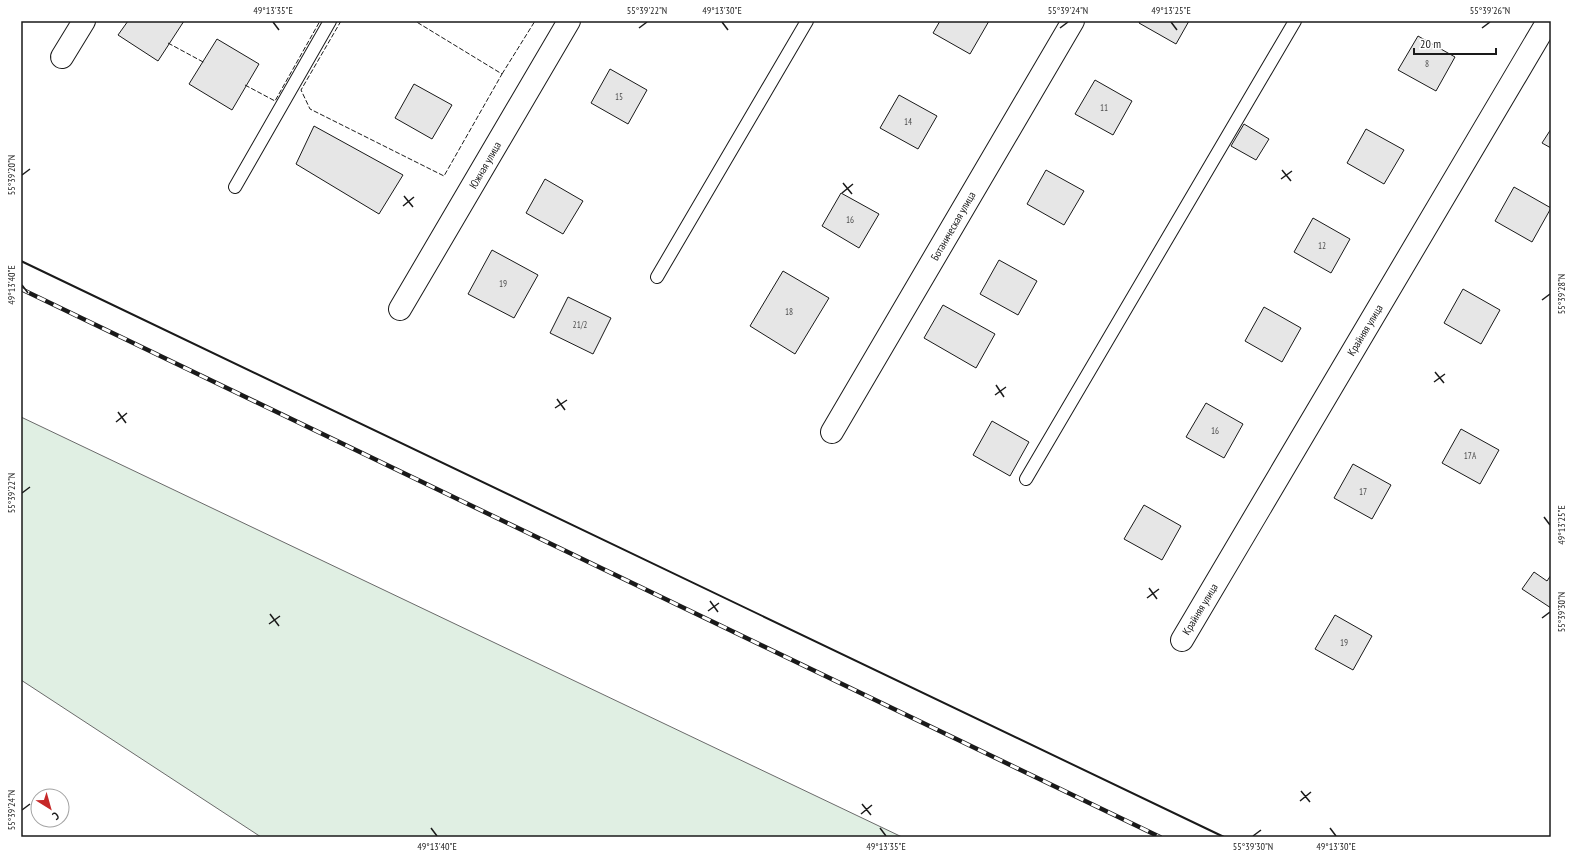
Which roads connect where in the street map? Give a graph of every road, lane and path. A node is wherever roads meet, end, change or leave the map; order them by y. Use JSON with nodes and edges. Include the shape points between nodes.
{"nodes":[{"id":1,"x":84,"y":21,"type":"edge"},
{"id":2,"x":330,"y":21,"type":"edge"},
{"id":3,"x":569,"y":21,"type":"edge"},
{"id":4,"x":807,"y":21,"type":"edge"},
{"id":5,"x":1073,"y":21,"type":"edge"},
{"id":6,"x":1295,"y":21,"type":"edge"},
{"id":7,"x":1548,"y":21,"type":"edge"},
{"id":8,"x":62,"y":57,"type":"dead end"},
{"id":9,"x":235,"y":187,"type":"dead end"},
{"id":10,"x":657,"y":277,"type":"dead end"},
{"id":11,"x":400,"y":309,"type":"dead end"},
{"id":12,"x":832,"y":432,"type":"dead end"},
{"id":13,"x":1026,"y":478,"type":"dead end"},
{"id":14,"x":1182,"y":640,"type":"dead end"}],
"edges":[{"from":1,"to":8,"type":"street"},
{"from":2,"to":9,"type":"lane"},
{"from":3,"to":11,"type":"street","name":"Южная улица"},
{"from":4,"to":10,"type":"lane"},
{"from":5,"to":12,"type":"street","name":"Ботаническая улица"},
{"from":6,"to":13,"type":"lane"},
{"from":7,"to":14,"type":"street","name":"Крайняя улица"}]}
